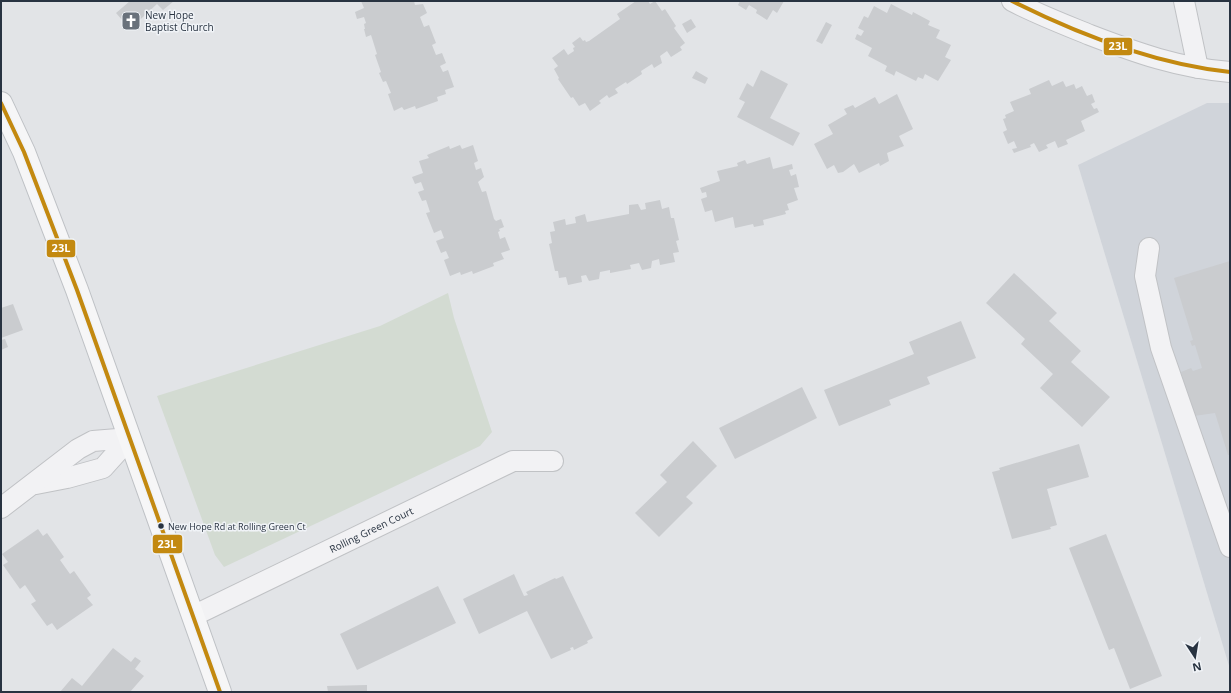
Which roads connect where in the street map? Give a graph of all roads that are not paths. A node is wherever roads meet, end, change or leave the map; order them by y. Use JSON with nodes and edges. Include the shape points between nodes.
{"nodes":[{"id":1,"x":1012,"y":1,"type":"edge"},
{"id":2,"x":1184,"y":1,"type":"edge"},
{"id":3,"x":1198,"y":68,"type":"junction"},
{"id":4,"x":1230,"y":72,"type":"edge"},
{"id":5,"x":1,"y":103,"type":"edge"},
{"id":6,"x":1149,"y":248,"type":"dead end"},
{"id":7,"x":130,"y":438,"type":"junction"},
{"id":8,"x":553,"y":461,"type":"dead end"},
{"id":9,"x":34,"y":484,"type":"junction"},
{"id":10,"x":1,"y":508,"type":"edge"},
{"id":11,"x":1230,"y":547,"type":"edge"},
{"id":12,"x":193,"y":616,"type":"junction"},
{"id":13,"x":220,"y":692,"type":"edge"}],
"edges":[{"from":1,"to":3,"type":"street","via":[[1035,13],[1141,55]]},
{"from":2,"to":3,"type":"street"},
{"from":3,"to":4,"type":"street"},
{"from":5,"to":7,"type":"main road","via":[[24,152]]},
{"from":6,"to":11,"type":"street","via":[[1145,276],[1161,348]]},
{"from":7,"to":9,"type":"street","via":[[93,441],[78,449]]},
{"from":7,"to":9,"type":"street","via":[[103,468]]},
{"from":7,"to":12,"type":"main road"},
{"from":8,"to":12,"type":"street","name":"Rolling Green Court","via":[[513,461]]},
{"from":9,"to":10,"type":"street"},
{"from":12,"to":13,"type":"main road"}]}
